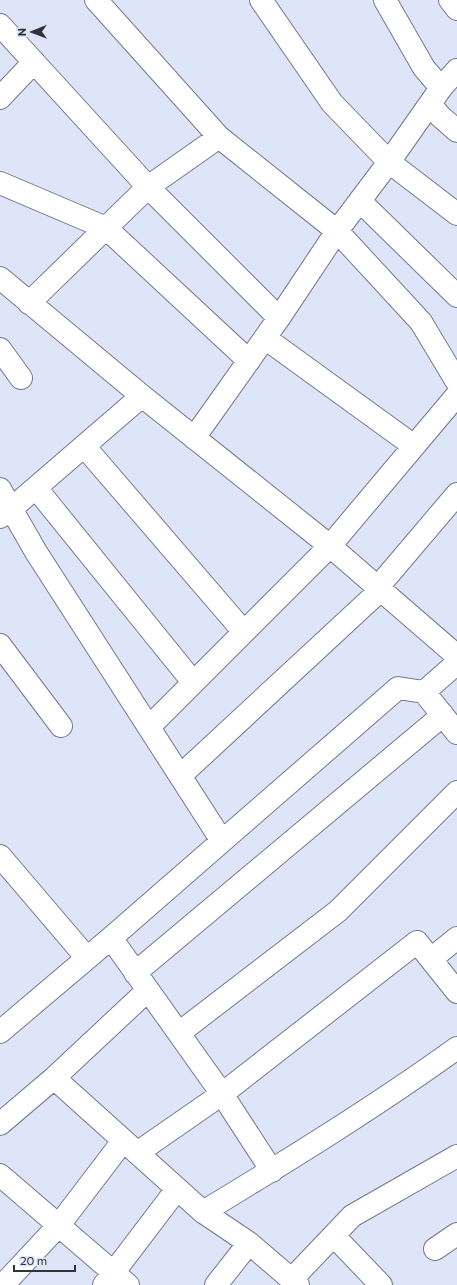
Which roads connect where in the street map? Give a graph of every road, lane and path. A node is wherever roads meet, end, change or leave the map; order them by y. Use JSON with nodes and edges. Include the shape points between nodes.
{"nodes":[{"id":1,"x":96,"y":0,"type":"edge"},
{"id":2,"x":261,"y":0,"type":"edge"},
{"id":3,"x":385,"y":0,"type":"edge"},
{"id":4,"x":450,"y":0,"type":"edge"},
{"id":5,"x":457,"y":9,"type":"edge"},
{"id":6,"x":0,"y":25,"type":"edge"},
{"id":7,"x":34,"y":62,"type":"junction"},
{"id":8,"x":457,"y":70,"type":"edge"},
{"id":9,"x":435,"y":96,"type":"junction"},
{"id":10,"x":0,"y":98,"type":"edge"},
{"id":11,"x":457,"y":131,"type":"edge"},
{"id":12,"x":219,"y":137,"type":"junction"},
{"id":13,"x":389,"y":162,"type":"junction"},
{"id":14,"x":0,"y":183,"type":"edge"},
{"id":15,"x":148,"y":187,"type":"junction"},
{"id":16,"x":360,"y":201,"type":"junction"},
{"id":17,"x":457,"y":214,"type":"edge"},
{"id":18,"x":106,"y":228,"type":"junction"},
{"id":19,"x":337,"y":231,"type":"junction"},
{"id":20,"x":0,"y":278,"type":"edge"},
{"id":21,"x":457,"y":296,"type":"edge"},
{"id":22,"x":29,"y":303,"type":"junction"},
{"id":23,"x":279,"y":318,"type":"junction"},
{"id":24,"x":265,"y":338,"type":"junction"},
{"id":25,"x":0,"y":349,"type":"edge"},
{"id":26,"x":249,"y":361,"type":"junction"},
{"id":27,"x":21,"y":378,"type":"dead end"},
{"id":28,"x":457,"y":382,"type":"edge"},
{"id":29,"x":457,"y":395,"type":"edge"},
{"id":30,"x":142,"y":396,"type":"junction"},
{"id":31,"x":194,"y":438,"type":"junction"},
{"id":32,"x":84,"y":446,"type":"junction"},
{"id":33,"x":414,"y":446,"type":"junction"},
{"id":34,"x":36,"y":488,"type":"junction"},
{"id":35,"x":0,"y":490,"type":"edge"},
{"id":36,"x":457,"y":494,"type":"edge"},
{"id":37,"x":6,"y":513,"type":"edge"},
{"id":38,"x":330,"y":546,"type":"junction"},
{"id":39,"x":378,"y":587,"type":"junction"},
{"id":40,"x":244,"y":632,"type":"junction"},
{"id":41,"x":0,"y":645,"type":"edge"},
{"id":42,"x":457,"y":656,"type":"edge"},
{"id":43,"x":457,"y":663,"type":"edge"},
{"id":44,"x":193,"y":682,"type":"junction"},
{"id":45,"x":424,"y":692,"type":"junction"},
{"id":46,"x":442,"y":715,"type":"junction"},
{"id":47,"x":61,"y":726,"type":"dead end"},
{"id":48,"x":149,"y":727,"type":"junction"},
{"id":49,"x":457,"y":733,"type":"edge"},
{"id":50,"x":180,"y":776,"type":"junction"},
{"id":51,"x":457,"y":792,"type":"edge"},
{"id":52,"x":222,"y":841,"type":"junction"},
{"id":53,"x":0,"y":856,"type":"edge"},
{"id":54,"x":111,"y":938,"type":"junction"},
{"id":55,"x":457,"y":938,"type":"edge"},
{"id":56,"x":87,"y":958,"type":"junction"},
{"id":57,"x":431,"y":959,"type":"junction"},
{"id":58,"x":135,"y":972,"type":"junction"},
{"id":59,"x":148,"y":990,"type":"junction"},
{"id":60,"x":457,"y":992,"type":"edge"},
{"id":61,"x":0,"y":1032,"type":"edge"},
{"id":62,"x":179,"y":1033,"type":"junction"},
{"id":63,"x":457,"y":1048,"type":"edge"},
{"id":64,"x":54,"y":1078,"type":"junction"},
{"id":65,"x":222,"y":1094,"type":"junction"},
{"id":66,"x":0,"y":1124,"type":"edge"},
{"id":67,"x":130,"y":1147,"type":"junction"},
{"id":68,"x":457,"y":1156,"type":"edge"},
{"id":69,"x":272,"y":1171,"type":"junction"},
{"id":70,"x":1,"y":1178,"type":"edge"},
{"id":71,"x":177,"y":1189,"type":"junction"},
{"id":72,"x":203,"y":1212,"type":"junction"},
{"id":73,"x":59,"y":1225,"type":"junction"},
{"id":74,"x":457,"y":1234,"type":"edge"},
{"id":75,"x":334,"y":1236,"type":"junction"},
{"id":76,"x":249,"y":1243,"type":"junction"},
{"id":77,"x":435,"y":1249,"type":"dead end"},
{"id":78,"x":115,"y":1281,"type":"edge"},
{"id":79,"x":295,"y":1282,"type":"edge"},
{"id":80,"x":3,"y":1285,"type":"edge"},
{"id":81,"x":216,"y":1285,"type":"edge"},
{"id":82,"x":381,"y":1285,"type":"edge"}],
"edges":[{"from":1,"to":12,"type":"street"},
{"from":2,"to":13,"type":"street","via":[[332,103]]},
{"from":3,"to":9,"type":"street","via":[[424,68]]},
{"from":4,"to":5,"type":"street"},
{"from":6,"to":7,"type":"street"},
{"from":7,"to":10,"type":"street"},
{"from":7,"to":15,"type":"street"},
{"from":8,"to":9,"type":"street"},
{"from":9,"to":11,"type":"street","via":[[440,116]]},
{"from":9,"to":13,"type":"street"},
{"from":12,"to":15,"type":"street"},
{"from":12,"to":19,"type":"street"},
{"from":13,"to":16,"type":"street"},
{"from":13,"to":17,"type":"street"},
{"from":14,"to":18,"type":"street"},
{"from":15,"to":18,"type":"street"},
{"from":15,"to":23,"type":"street"},
{"from":16,"to":19,"type":"street"},
{"from":16,"to":21,"type":"street"},
{"from":18,"to":22,"type":"street"},
{"from":18,"to":26,"type":"street"},
{"from":19,"to":23,"type":"street"},
{"from":19,"to":28,"type":"street","via":[[421,322]]},
{"from":20,"to":22,"type":"street"},
{"from":22,"to":30,"type":"street"},
{"from":23,"to":24,"type":"street"},
{"from":24,"to":26,"type":"street"},
{"from":24,"to":33,"type":"street"},
{"from":25,"to":27,"type":"street"},
{"from":26,"to":31,"type":"street"},
{"from":29,"to":33,"type":"street"},
{"from":30,"to":31,"type":"street"},
{"from":30,"to":32,"type":"street"},
{"from":31,"to":38,"type":"street"},
{"from":32,"to":34,"type":"street"},
{"from":32,"to":40,"type":"street"},
{"from":33,"to":38,"type":"street"},
{"from":34,"to":37,"type":"street"},
{"from":34,"to":44,"type":"street"},
{"from":35,"to":37,"type":"street"},
{"from":36,"to":39,"type":"street"},
{"from":37,"to":48,"type":"street","via":[[36,552]]},
{"from":38,"to":39,"type":"street"},
{"from":38,"to":40,"type":"street"},
{"from":39,"to":42,"type":"street"},
{"from":39,"to":50,"type":"street","via":[[373,597]]},
{"from":40,"to":44,"type":"street"},
{"from":41,"to":47,"type":"street"},
{"from":43,"to":45,"type":"street"},
{"from":44,"to":48,"type":"street"},
{"from":45,"to":46,"type":"street"},
{"from":45,"to":52,"type":"street","via":[[398,688]]},
{"from":46,"to":49,"type":"street"},
{"from":46,"to":58,"type":"street"},
{"from":48,"to":50,"type":"street"},
{"from":50,"to":52,"type":"street"},
{"from":51,"to":62,"type":"street","via":[[338,911]]},
{"from":52,"to":54,"type":"street"},
{"from":53,"to":56,"type":"street"},
{"from":54,"to":56,"type":"street"},
{"from":54,"to":58,"type":"street"},
{"from":55,"to":57,"type":"street"},
{"from":56,"to":61,"type":"street"},
{"from":57,"to":60,"type":"street"},
{"from":57,"to":65,"type":"street","via":[[417,942]]},
{"from":58,"to":59,"type":"street"},
{"from":59,"to":62,"type":"street"},
{"from":59,"to":64,"type":"street"},
{"from":62,"to":65,"type":"street"},
{"from":63,"to":69,"type":"street","via":[[401,1089]]},
{"from":64,"to":66,"type":"street"},
{"from":64,"to":67,"type":"street"},
{"from":65,"to":67,"type":"street"},
{"from":65,"to":69,"type":"street"},
{"from":67,"to":71,"type":"street"},
{"from":67,"to":73,"type":"street"},
{"from":68,"to":75,"type":"street","via":[[352,1216]]},
{"from":69,"to":72,"type":"street"},
{"from":70,"to":73,"type":"street"},
{"from":71,"to":72,"type":"street"},
{"from":71,"to":78,"type":"street"},
{"from":72,"to":76,"type":"street"},
{"from":73,"to":78,"type":"street"},
{"from":73,"to":80,"type":"street"},
{"from":74,"to":77,"type":"street"},
{"from":75,"to":79,"type":"street"},
{"from":75,"to":82,"type":"street"},
{"from":76,"to":79,"type":"street"},
{"from":76,"to":81,"type":"street"}]}
